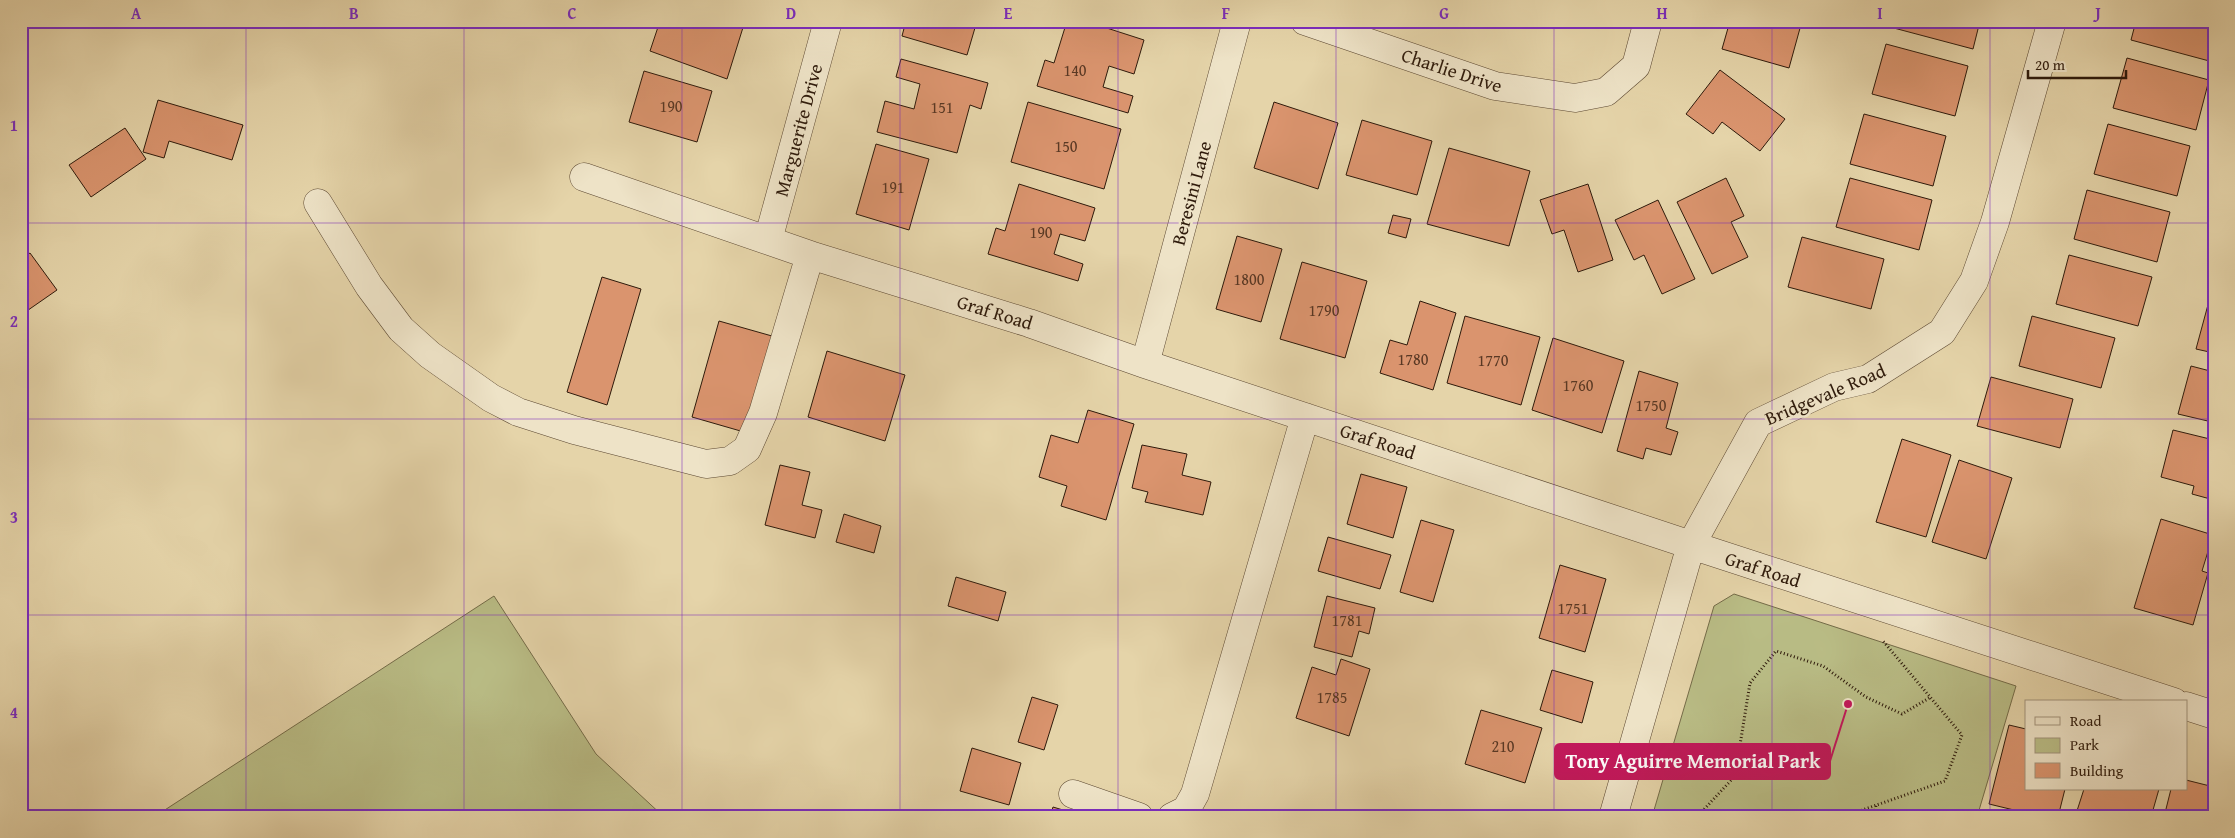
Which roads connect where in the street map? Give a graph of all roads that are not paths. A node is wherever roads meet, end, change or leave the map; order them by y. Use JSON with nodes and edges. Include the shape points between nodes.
{"nodes":[{"id":1,"x":828,"y":21,"type":"edge"},
{"id":2,"x":1237,"y":21,"type":"edge"},
{"id":3,"x":1305,"y":21,"type":"edge"},
{"id":4,"x":1648,"y":21,"type":"edge"},
{"id":5,"x":2052,"y":21,"type":"edge"},
{"id":6,"x":584,"y":177,"type":"dead end"},
{"id":7,"x":318,"y":203,"type":"dead end"},
{"id":8,"x":768,"y":240,"type":"junction"},
{"id":9,"x":810,"y":256,"type":"junction"},
{"id":10,"x":1145,"y":364,"type":"junction"},
{"id":11,"x":1305,"y":417,"type":"junction"},
{"id":12,"x":1690,"y":546,"type":"junction"},
{"id":13,"x":2168,"y":700,"type":"edge"},
{"id":14,"x":2188,"y":707,"type":"edge"},
{"id":15,"x":2214,"y":715,"type":"edge"},
{"id":16,"x":1073,"y":794,"type":"dead end"},
{"id":17,"x":1139,"y":817,"type":"edge"},
{"id":18,"x":1172,"y":817,"type":"edge"},
{"id":19,"x":1613,"y":817,"type":"edge"}],
"edges":[{"from":1,"to":8,"type":"street","name":"Marguerite Drive"},
{"from":2,"to":10,"type":"street","name":"Beresini Lane"},
{"from":3,"to":4,"type":"street","name":"Charlie Drive","via":[[1495,86],[1576,98],[1606,92],[1636,66]]},
{"from":5,"to":12,"type":"street","name":"Bridgevale Road","via":[[1992,231],[1974,281],[1942,332],[1868,379],[1834,387],[1758,423]]},
{"from":6,"to":8,"type":"street","name":"Graf Road"},
{"from":7,"to":9,"type":"street","via":[[369,286],[402,329],[430,355],[491,398],[518,412],[574,430],[706,464],[730,461],[747,449],[754,437]]},
{"from":8,"to":9,"type":"street","name":"Graf Road"},
{"from":9,"to":10,"type":"street","name":"Graf Road","via":[[1030,323]]},
{"from":10,"to":11,"type":"street","name":"Graf Road"},
{"from":11,"to":12,"type":"street","name":"Graf Road"},
{"from":11,"to":18,"type":"street","via":[[1195,794],[1186,810]]},
{"from":12,"to":13,"type":"street","name":"Graf Road"},
{"from":12,"to":19,"type":"street","name":"Bridgevale Road"},
{"from":14,"to":15,"type":"street"},
{"from":16,"to":17,"type":"street"}]}
